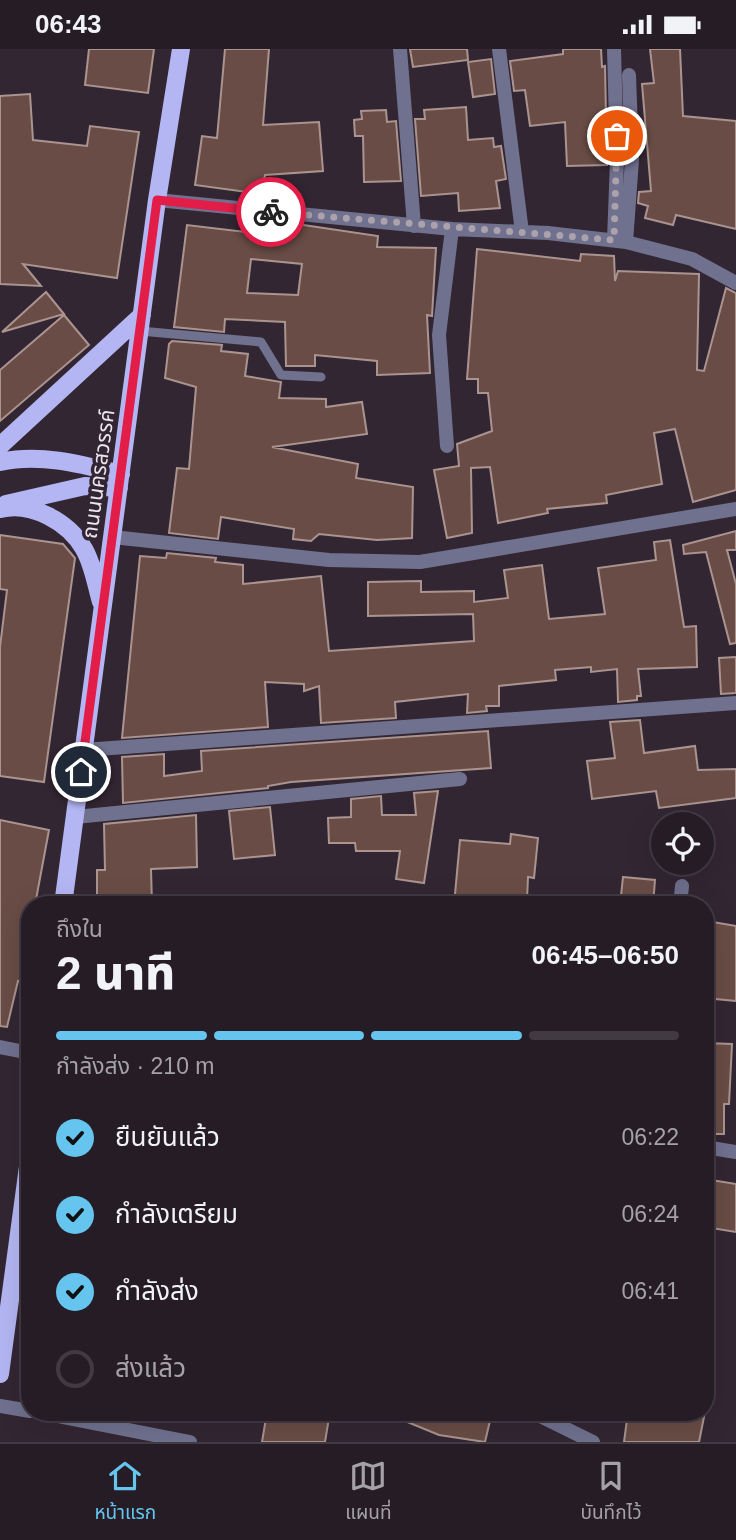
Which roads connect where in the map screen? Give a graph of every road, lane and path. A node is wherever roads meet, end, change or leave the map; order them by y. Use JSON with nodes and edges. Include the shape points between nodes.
{"nodes":[{"id":1,"x":181,"y":49,"type":"edge"},
{"id":2,"x":400,"y":49,"type":"edge"},
{"id":3,"x":499,"y":49,"type":"edge"},
{"id":4,"x":614,"y":49,"type":"edge"},
{"id":5,"x":629,"y":75,"type":"dead end"},
{"id":6,"x":157,"y":200,"type":"junction"},
{"id":7,"x":414,"y":226,"type":"junction"},
{"id":8,"x":452,"y":229,"type":"junction"},
{"id":9,"x":522,"y":232,"type":"junction"},
{"id":10,"x":620,"y":241,"type":"junction"},
{"id":11,"x":736,"y":283,"type":"edge"},
{"id":12,"x":141,"y":323,"type":"junction"},
{"id":13,"x":321,"y":377,"type":"dead end"},
{"id":14,"x":0,"y":446,"type":"edge"},
{"id":15,"x":447,"y":446,"type":"dead end"},
{"id":16,"x":0,"y":462,"type":"edge"},
{"id":17,"x":120,"y":481,"type":"junction"},
{"id":18,"x":0,"y":508,"type":"edge"},
{"id":19,"x":736,"y":509,"type":"edge"},
{"id":20,"x":112,"y":537,"type":"junction"},
{"id":21,"x":103,"y":608,"type":"junction"},
{"id":22,"x":736,"y":703,"type":"edge"},
{"id":23,"x":84,"y":750,"type":"junction"},
{"id":24,"x":460,"y":779,"type":"dead end"},
{"id":25,"x":75,"y":817,"type":"junction"},
{"id":26,"x":682,"y":886,"type":"dead end"},
{"id":27,"x":64,"y":896,"type":"edge"},
{"id":28,"x":681,"y":896,"type":"edge"},
{"id":29,"x":0,"y":1048,"type":"edge"},
{"id":30,"x":21,"y":1052,"type":"edge"},
{"id":31,"x":714,"y":1148,"type":"edge"},
{"id":32,"x":736,"y":1152,"type":"edge"},
{"id":33,"x":21,"y":1269,"type":"edge"},
{"id":34,"x":0,"y":1374,"type":"edge"},
{"id":35,"x":0,"y":1406,"type":"edge"},
{"id":36,"x":21,"y":1410,"type":"edge"},
{"id":37,"x":83,"y":1421,"type":"edge"},
{"id":38,"x":550,"y":1421,"type":"edge"},
{"id":39,"x":190,"y":1442,"type":"edge"},
{"id":40,"x":593,"y":1442,"type":"edge"}],
"edges":[{"from":1,"to":6,"type":"main road","name":"ถนนนครสวรรค์"},
{"from":2,"to":7,"type":"street"},
{"from":3,"to":9,"type":"street"},
{"from":4,"to":10,"type":"street"},
{"from":5,"to":10,"type":"street","via":[[632,160]]},
{"from":6,"to":7,"type":"street"},
{"from":6,"to":12,"type":"main road","name":"ถนนนครสวรรค์"},
{"from":7,"to":8,"type":"street"},
{"from":8,"to":9,"type":"street"},
{"from":8,"to":15,"type":"street","via":[[439,335]]},
{"from":9,"to":10,"type":"street"},
{"from":10,"to":11,"type":"street","via":[[692,259]]},
{"from":12,"to":13,"type":"lane","via":[[261,342],[281,375]]},
{"from":12,"to":14,"type":"main road"},
{"from":12,"to":17,"type":"main road","name":"ถนนนครสวรรค์"},
{"from":16,"to":17,"type":"main road","via":[[22,457],[83,464]]},
{"from":17,"to":18,"type":"main road","via":[[14,500]]},
{"from":17,"to":20,"type":"main road","name":"ถนนนครสวรรค์"},
{"from":18,"to":21,"type":"main road","via":[[40,512],[65,526],[85,549]]},
{"from":19,"to":20,"type":"street","via":[[420,562],[329,561]]},
{"from":20,"to":21,"type":"main road","name":"ถนนนครสวรรค์"},
{"from":21,"to":23,"type":"main road","name":"ถนนนครสวรรค์"},
{"from":22,"to":23,"type":"street"},
{"from":23,"to":25,"type":"main road","name":"ถนนนครสวรรค์"},
{"from":24,"to":25,"type":"street"},
{"from":25,"to":27,"type":"main road","name":"ถนนนครสวรรค์"},
{"from":26,"to":28,"type":"street"},
{"from":29,"to":30,"type":"street"},
{"from":31,"to":32,"type":"street"},
{"from":33,"to":34,"type":"main road"},
{"from":35,"to":36,"type":"street"},
{"from":37,"to":39,"type":"street"},
{"from":38,"to":40,"type":"street"}]}
